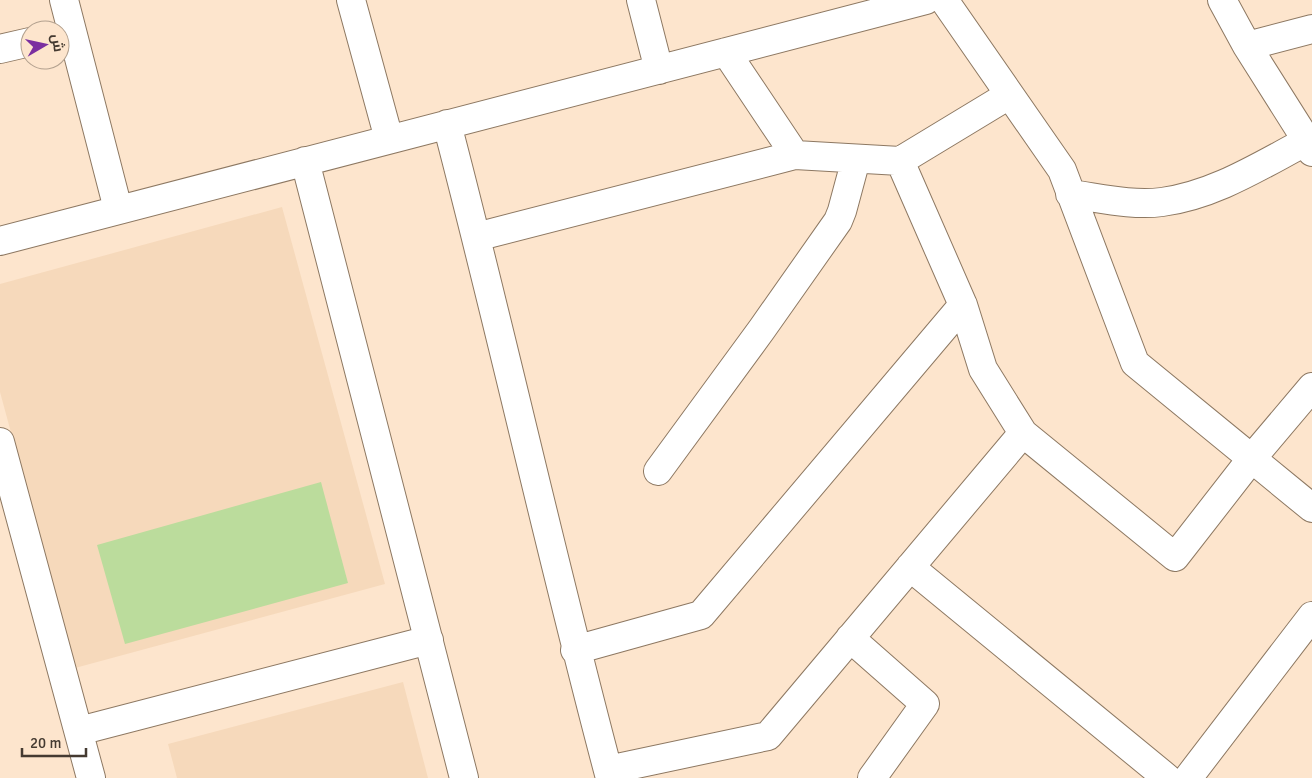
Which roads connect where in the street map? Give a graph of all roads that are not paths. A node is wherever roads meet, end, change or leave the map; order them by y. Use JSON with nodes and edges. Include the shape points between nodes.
{"nodes":[{"id":1,"x":64,"y":0,"type":"edge"},
{"id":2,"x":351,"y":0,"type":"edge"},
{"id":3,"x":641,"y":0,"type":"edge"},
{"id":4,"x":926,"y":0,"type":"edge"},
{"id":5,"x":944,"y":0,"type":"edge"},
{"id":6,"x":1222,"y":0,"type":"edge"},
{"id":7,"x":65,"y":20,"type":"edge"},
{"id":8,"x":1312,"y":29,"type":"edge"},
{"id":9,"x":20,"y":44,"type":"edge"},
{"id":10,"x":1247,"y":46,"type":"junction"},
{"id":11,"x":70,"y":48,"type":"edge"},
{"id":12,"x":0,"y":49,"type":"edge"},
{"id":13,"x":726,"y":52,"type":"junction"},
{"id":14,"x":659,"y":70,"type":"junction"},
{"id":15,"x":1009,"y":95,"type":"junction"},
{"id":16,"x":447,"y":124,"type":"junction"},
{"id":17,"x":389,"y":139,"type":"junction"},
{"id":18,"x":1310,"y":147,"type":"edge"},
{"id":19,"x":795,"y":155,"type":"junction"},
{"id":20,"x":856,"y":159,"type":"junction"},
{"id":21,"x":305,"y":161,"type":"junction"},
{"id":22,"x":900,"y":161,"type":"junction"},
{"id":23,"x":1070,"y":194,"type":"junction"},
{"id":24,"x":118,"y":209,"type":"junction"},
{"id":25,"x":476,"y":237,"type":"junction"},
{"id":26,"x":0,"y":240,"type":"edge"},
{"id":27,"x":963,"y":305,"type":"junction"},
{"id":28,"x":1312,"y":387,"type":"edge"},
{"id":29,"x":1023,"y":433,"type":"junction"},
{"id":30,"x":1252,"y":458,"type":"junction"},
{"id":31,"x":2,"y":460,"type":"edge"},
{"id":32,"x":658,"y":471,"type":"dead end"},
{"id":33,"x":1312,"y":508,"type":"edge"},
{"id":34,"x":910,"y":567,"type":"junction"},
{"id":35,"x":1312,"y":616,"type":"edge"},
{"id":36,"x":850,"y":638,"type":"junction"},
{"id":37,"x":429,"y":640,"type":"junction"},
{"id":38,"x":575,"y":650,"type":"junction"},
{"id":39,"x":79,"y":731,"type":"junction"},
{"id":40,"x":609,"y":774,"type":"edge"},
{"id":41,"x":91,"y":778,"type":"edge"},
{"id":42,"x":464,"y":778,"type":"edge"},
{"id":43,"x":872,"y":778,"type":"edge"},
{"id":44,"x":1167,"y":778,"type":"edge"},
{"id":45,"x":1188,"y":778,"type":"edge"}],
"edges":[{"from":1,"to":7,"type":"street"},
{"from":2,"to":17,"type":"street"},
{"from":3,"to":14,"type":"street"},
{"from":4,"to":13,"type":"street"},
{"from":5,"to":15,"type":"street"},
{"from":6,"to":10,"type":"street"},
{"from":8,"to":10,"type":"street"},
{"from":9,"to":12,"type":"street"},
{"from":10,"to":18,"type":"street"},
{"from":11,"to":24,"type":"street"},
{"from":13,"to":14,"type":"street"},
{"from":13,"to":19,"type":"street"},
{"from":14,"to":16,"type":"street"},
{"from":15,"to":22,"type":"street"},
{"from":15,"to":23,"type":"street","via":[[1062,170]]},
{"from":16,"to":17,"type":"street"},
{"from":16,"to":25,"type":"street"},
{"from":17,"to":21,"type":"street"},
{"from":18,"to":23,"type":"street","via":[[1195,195],[1161,202]]},
{"from":19,"to":20,"type":"street"},
{"from":19,"to":25,"type":"street"},
{"from":20,"to":22,"type":"street"},
{"from":20,"to":32,"type":"street","via":[[838,221]]},
{"from":21,"to":24,"type":"street"},
{"from":21,"to":37,"type":"street"},
{"from":22,"to":27,"type":"street"},
{"from":23,"to":30,"type":"street","via":[[1135,363]]},
{"from":24,"to":26,"type":"street"},
{"from":25,"to":38,"type":"street"},
{"from":27,"to":29,"type":"street","via":[[983,369]]},
{"from":27,"to":38,"type":"street","via":[[701,615]]},
{"from":28,"to":30,"type":"street"},
{"from":29,"to":30,"type":"street","via":[[1175,557]]},
{"from":29,"to":34,"type":"street"},
{"from":30,"to":33,"type":"street"},
{"from":31,"to":39,"type":"street"},
{"from":34,"to":36,"type":"street"},
{"from":34,"to":44,"type":"street"},
{"from":35,"to":45,"type":"street"},
{"from":36,"to":40,"type":"street","via":[[768,736]]},
{"from":36,"to":43,"type":"street","via":[[926,704]]},
{"from":37,"to":39,"type":"street"},
{"from":37,"to":42,"type":"street"},
{"from":38,"to":40,"type":"street"},
{"from":39,"to":41,"type":"street"}]}
